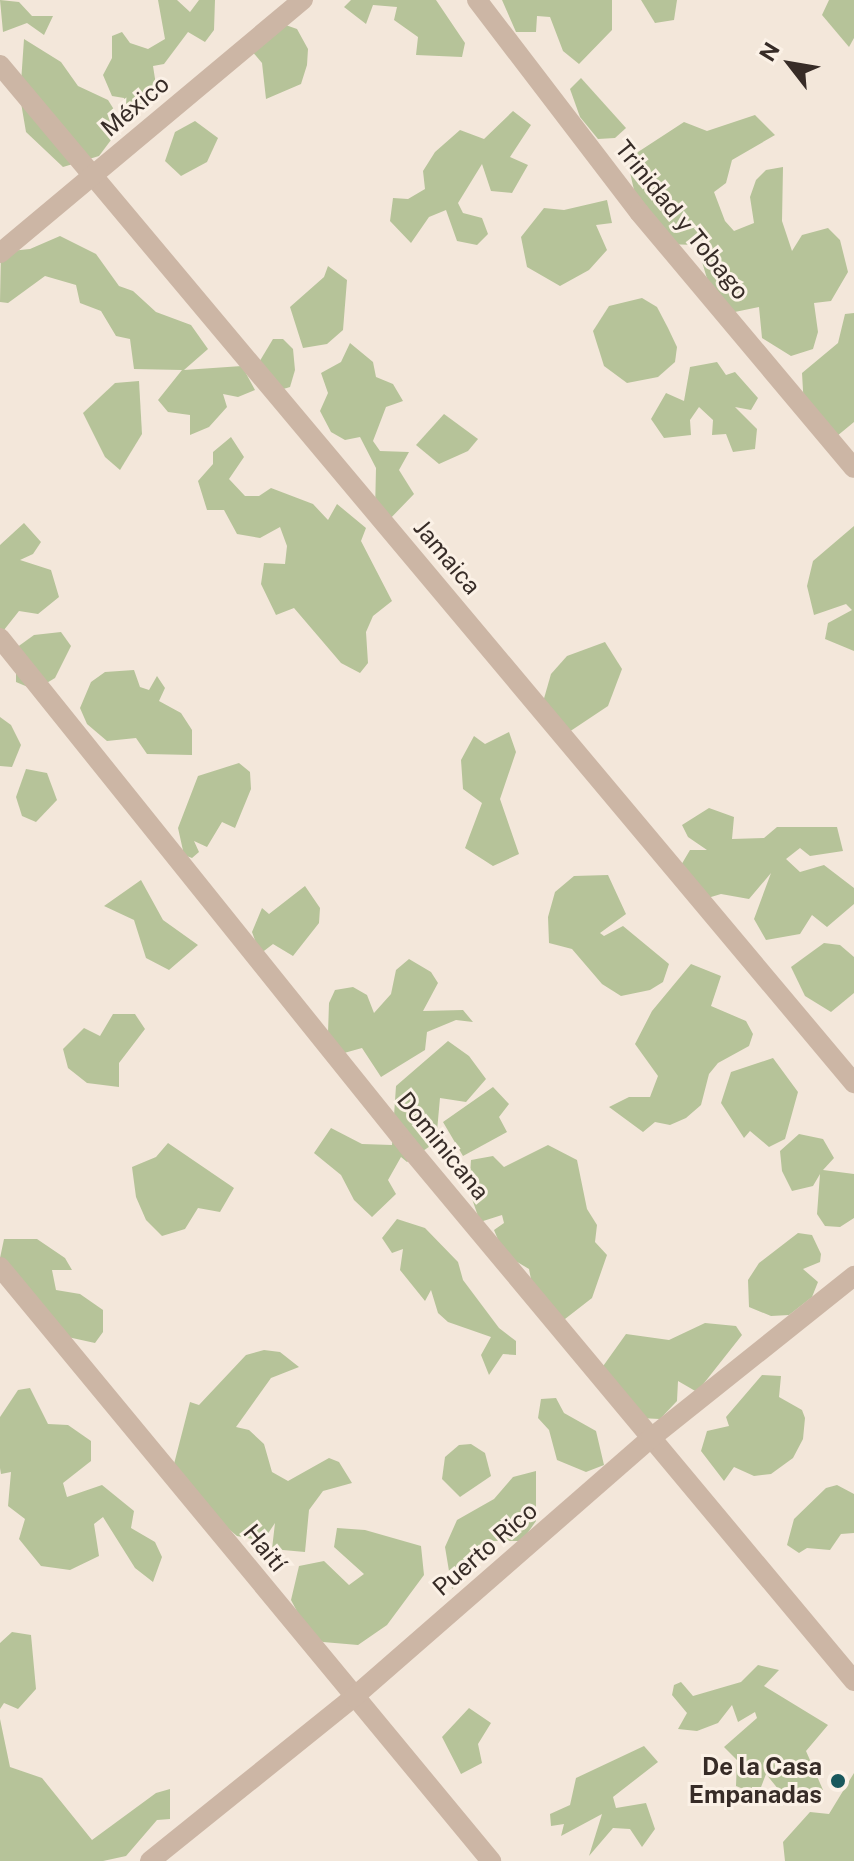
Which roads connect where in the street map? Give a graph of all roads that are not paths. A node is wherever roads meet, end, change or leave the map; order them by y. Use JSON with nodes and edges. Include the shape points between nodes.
{"nodes":[{"id":1,"x":303,"y":0,"type":"edge"},
{"id":2,"x":477,"y":0,"type":"edge"},
{"id":3,"x":0,"y":65,"type":"edge"},
{"id":4,"x":93,"y":176,"type":"junction"},
{"id":5,"x":0,"y":253,"type":"edge"},
{"id":6,"x":854,"y":468,"type":"edge"},
{"id":7,"x":0,"y":638,"type":"edge"},
{"id":8,"x":854,"y":1083,"type":"edge"},
{"id":9,"x":0,"y":1267,"type":"edge"},
{"id":10,"x":854,"y":1276,"type":"edge"},
{"id":11,"x":651,"y":1438,"type":"junction"},
{"id":12,"x":854,"y":1681,"type":"edge"},
{"id":13,"x":354,"y":1697,"type":"junction"},
{"id":14,"x":150,"y":1861,"type":"edge"},
{"id":15,"x":491,"y":1861,"type":"edge"}],
"edges":[{"from":1,"to":4,"type":"street","name":"México"},
{"from":2,"to":6,"type":"street","name":"Trinidad y Tobago","via":[[639,212]]},
{"from":3,"to":4,"type":"street","name":"Jamaica"},
{"from":4,"to":5,"type":"street","name":"México"},
{"from":4,"to":8,"type":"street","name":"Jamaica"},
{"from":7,"to":11,"type":"street","name":"Dominicana","via":[[407,1145]]},
{"from":9,"to":13,"type":"street","name":"Haití"},
{"from":10,"to":11,"type":"street","name":"Puerto Rico"},
{"from":11,"to":12,"type":"street","name":"Dominicana"},
{"from":11,"to":13,"type":"street","name":"Puerto Rico"},
{"from":13,"to":14,"type":"street","name":"Puerto Rico"},
{"from":13,"to":15,"type":"street","name":"Haití"}]}
